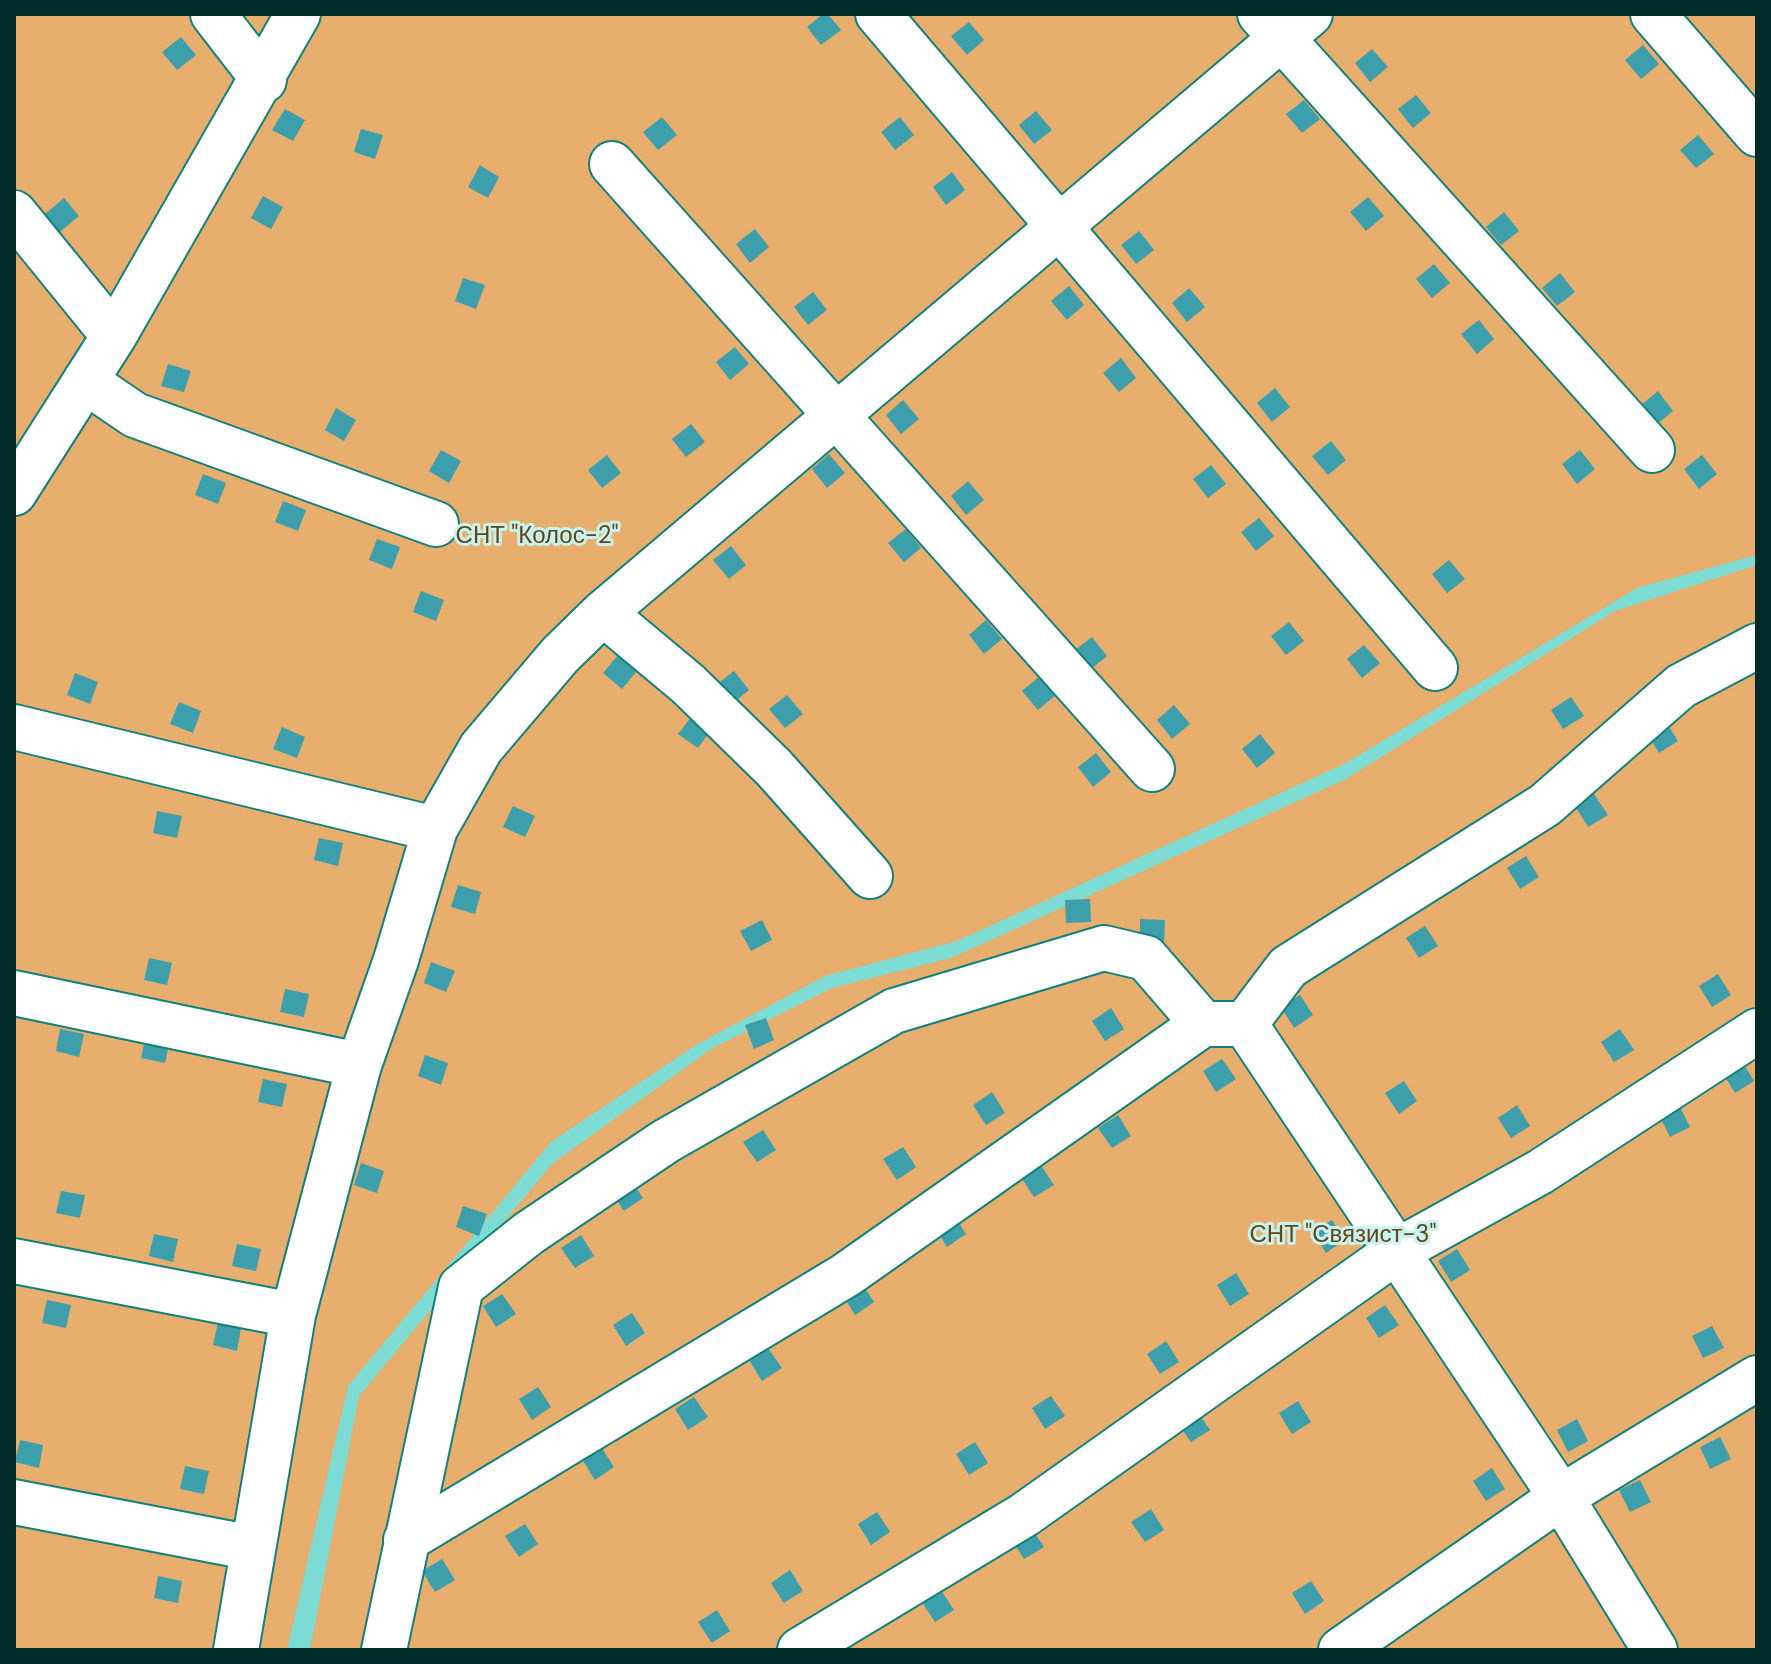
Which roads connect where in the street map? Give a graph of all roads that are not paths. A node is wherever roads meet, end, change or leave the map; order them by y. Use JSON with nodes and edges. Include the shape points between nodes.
{"nodes":[{"id":1,"x":213,"y":14,"type":"edge"},
{"id":2,"x":298,"y":14,"type":"edge"},
{"id":3,"x":878,"y":14,"type":"edge"},
{"id":4,"x":1653,"y":14,"type":"edge"},
{"id":5,"x":1284,"y":22,"type":"edge"},
{"id":6,"x":264,"y":80,"type":"junction"},
{"id":7,"x":1757,"y":134,"type":"edge"},
{"id":8,"x":612,"y":164,"type":"dead end"},
{"id":9,"x":14,"y":213,"type":"edge"},
{"id":10,"x":1060,"y":228,"type":"junction"},
{"id":11,"x":114,"y":336,"type":"junction"},
{"id":12,"x":85,"y":381,"type":"junction"},
{"id":13,"x":839,"y":414,"type":"junction"},
{"id":14,"x":1652,"y":450,"type":"dead end"},
{"id":15,"x":14,"y":493,"type":"edge"},
{"id":16,"x":436,"y":524,"type":"dead end"},
{"id":17,"x":603,"y":613,"type":"junction"},
{"id":18,"x":1757,"y":646,"type":"edge"},
{"id":19,"x":1435,"y":668,"type":"dead end"},
{"id":20,"x":14,"y":727,"type":"edge"},
{"id":21,"x":1152,"y":769,"type":"dead end"},
{"id":22,"x":435,"y":829,"type":"junction"},
{"id":23,"x":870,"y":876,"type":"dead end"},
{"id":24,"x":14,"y":993,"type":"edge"},
{"id":25,"x":1224,"y":1024,"type":"junction"},
{"id":26,"x":1757,"y":1031,"type":"edge"},
{"id":27,"x":359,"y":1065,"type":"junction"},
{"id":28,"x":1397,"y":1251,"type":"junction"},
{"id":29,"x":14,"y":1261,"type":"edge"},
{"id":30,"x":293,"y":1315,"type":"junction"},
{"id":31,"x":1757,"y":1378,"type":"edge"},
{"id":32,"x":1561,"y":1497,"type":"junction"},
{"id":33,"x":14,"y":1502,"type":"edge"},
{"id":34,"x":406,"y":1540,"type":"junction"},
{"id":35,"x":253,"y":1548,"type":"junction"},
{"id":36,"x":236,"y":1650,"type":"edge"},
{"id":37,"x":384,"y":1650,"type":"edge"},
{"id":38,"x":800,"y":1650,"type":"edge"},
{"id":39,"x":1341,"y":1650,"type":"edge"},
{"id":40,"x":1655,"y":1650,"type":"edge"}],
"edges":[{"from":1,"to":6,"type":"lane"},
{"from":2,"to":6,"type":"lane"},
{"from":3,"to":10,"type":"lane"},
{"from":4,"to":7,"type":"lane"},
{"from":5,"to":10,"type":"lane"},
{"from":5,"to":14,"type":"lane"},
{"from":6,"to":11,"type":"lane"},
{"from":8,"to":13,"type":"lane"},
{"from":9,"to":11,"type":"lane"},
{"from":10,"to":13,"type":"lane"},
{"from":10,"to":19,"type":"lane"},
{"from":11,"to":12,"type":"lane"},
{"from":12,"to":15,"type":"lane"},
{"from":12,"to":16,"type":"lane","via":[[135,415]]},
{"from":13,"to":17,"type":"lane"},
{"from":13,"to":21,"type":"lane"},
{"from":17,"to":22,"type":"lane","via":[[481,748]]},
{"from":17,"to":23,"type":"lane","via":[[699,694]]},
{"from":18,"to":25,"type":"lane","via":[[1681,686],[1545,805],[1288,967]]},
{"from":20,"to":22,"type":"lane"},
{"from":22,"to":27,"type":"lane"},
{"from":24,"to":27,"type":"lane"},
{"from":25,"to":28,"type":"lane"},
{"from":25,"to":34,"type":"lane","via":[[846,1275]]},
{"from":25,"to":34,"type":"lane","via":[[1146,958],[1104,948],[894,1011],[666,1141],[529,1233],[461,1287]]},
{"from":26,"to":28,"type":"lane","via":[[1540,1172]]},
{"from":27,"to":30,"type":"lane"},
{"from":28,"to":32,"type":"lane"},
{"from":28,"to":38,"type":"lane","via":[[1024,1515]]},
{"from":29,"to":30,"type":"lane"},
{"from":30,"to":35,"type":"lane"},
{"from":31,"to":32,"type":"lane"},
{"from":32,"to":39,"type":"lane"},
{"from":32,"to":40,"type":"lane"},
{"from":33,"to":35,"type":"lane"},
{"from":34,"to":37,"type":"lane"},
{"from":35,"to":36,"type":"lane"}]}
